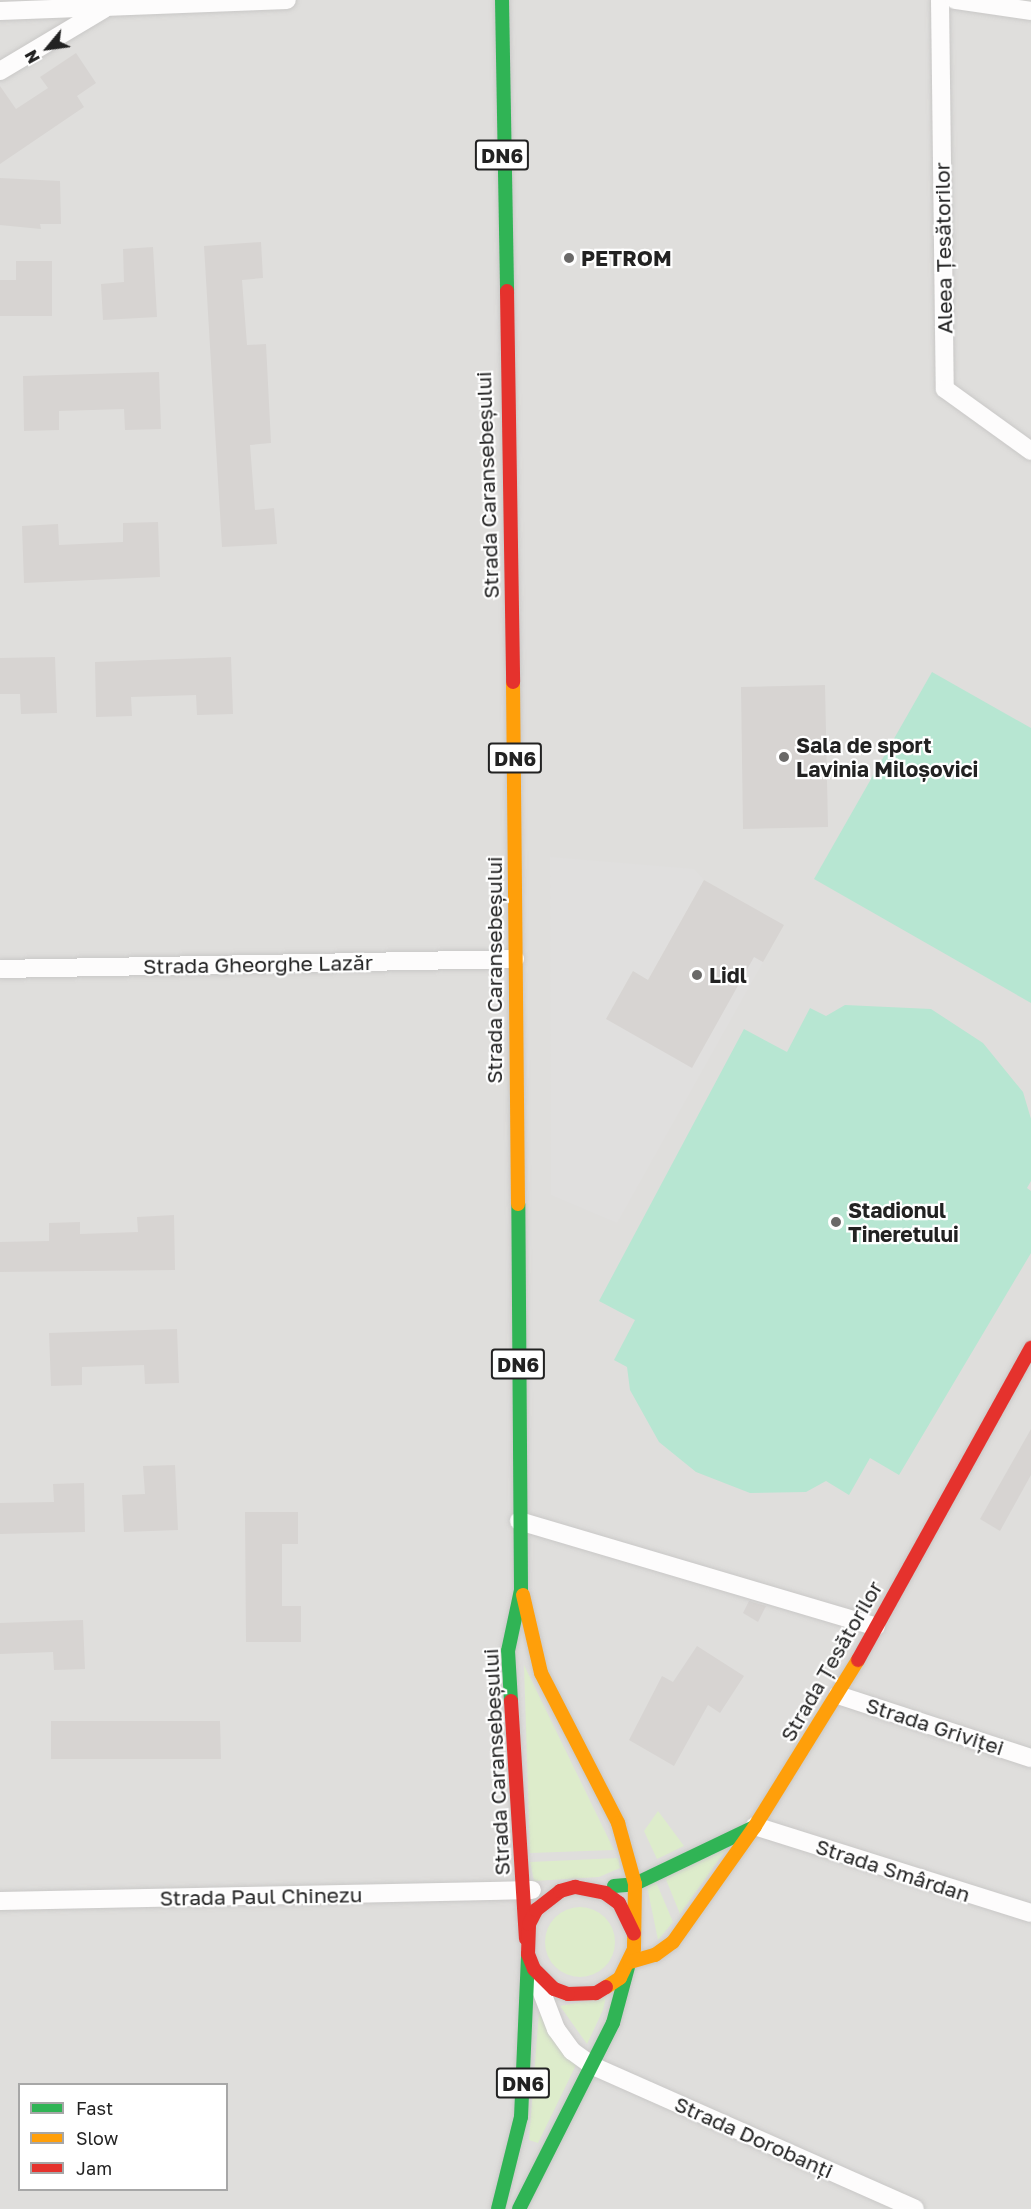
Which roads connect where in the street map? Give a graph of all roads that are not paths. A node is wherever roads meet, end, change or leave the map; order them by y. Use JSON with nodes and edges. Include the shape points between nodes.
{"nodes":[{"id":1,"x":287,"y":0,"type":"edge"},
{"id":2,"x":502,"y":0,"type":"edge"},
{"id":3,"x":940,"y":0,"type":"edge"},
{"id":4,"x":955,"y":0,"type":"edge"},
{"id":5,"x":105,"y":8,"type":"junction"},
{"id":6,"x":0,"y":10,"type":"edge"},
{"id":7,"x":1031,"y":11,"type":"edge"},
{"id":8,"x":0,"y":70,"type":"edge"},
{"id":9,"x":1031,"y":451,"type":"edge"},
{"id":10,"x":515,"y":958,"type":"junction"},
{"id":11,"x":0,"y":969,"type":"edge"},
{"id":12,"x":1031,"y":1348,"type":"edge"},
{"id":13,"x":519,"y":1521,"type":"junction"},
{"id":14,"x":521,"y":1590,"type":"junction"},
{"id":15,"x":876,"y":1627,"type":"junction"},
{"id":16,"x":838,"y":1695,"type":"junction"},
{"id":17,"x":1031,"y":1758,"type":"edge"},
{"id":18,"x":755,"y":1826,"type":"junction"},
{"id":19,"x":635,"y":1884,"type":"junction"},
{"id":20,"x":581,"y":1888,"type":"junction"},
{"id":21,"x":523,"y":1890,"type":"junction"},
{"id":22,"x":0,"y":1901,"type":"edge"},
{"id":23,"x":1031,"y":1914,"type":"edge"},
{"id":24,"x":634,"y":1934,"type":"junction"},
{"id":25,"x":526,"y":1939,"type":"junction"},
{"id":26,"x":531,"y":1962,"type":"junction"},
{"id":27,"x":629,"y":1964,"type":"junction"},
{"id":28,"x":593,"y":2066,"type":"junction"},
{"id":29,"x":498,"y":2209,"type":"edge"},
{"id":30,"x":519,"y":2209,"type":"edge"},
{"id":31,"x":915,"y":2209,"type":"edge"}],
"edges":[{"from":1,"to":5,"type":"street"},
{"from":2,"to":10,"type":"main road","name":"Strada Caransebeșului","number":"DN6"},
{"from":3,"to":9,"type":"street","name":"Aleea Țesătorilor","via":[[945,389]]},
{"from":4,"to":7,"type":"street"},
{"from":5,"to":6,"type":"street"},
{"from":5,"to":8,"type":"street"},
{"from":10,"to":11,"type":"street","name":"Strada Gheorghe Lazăr"},
{"from":10,"to":13,"type":"main road","name":"Strada Caransebeșului","number":"DN6"},
{"from":12,"to":15,"type":"main road","name":"Strada Țesătorilor"},
{"from":13,"to":14,"type":"main road","name":"Strada Caransebeșului","number":"DN6"},
{"from":13,"to":15,"type":"street"},
{"from":14,"to":19,"type":"main road","number":"DN6","via":[[541,1673],[618,1823]]},
{"from":14,"to":21,"type":"main road","name":"Strada Caransebeșului","number":"DN6","via":[[508,1651]]},
{"from":15,"to":16,"type":"main road","name":"Strada Țesătorilor"},
{"from":16,"to":17,"type":"street","name":"Strada Griviței"},
{"from":16,"to":18,"type":"main road","name":"Strada Țesătorilor"},
{"from":18,"to":19,"type":"main road"},
{"from":18,"to":23,"type":"street","name":"Strada Smârdan"},
{"from":18,"to":27,"type":"main road","name":"Strada Țesătorilor","via":[[673,1942],[655,1956]]},
{"from":19,"to":20,"type":"main road"},
{"from":19,"to":24,"type":"main road","number":"DN6"},
{"from":20,"to":21,"type":"street","name":"Strada Paul Chinezu"},
{"from":20,"to":24,"type":"main road","via":[[619,1903]]},
{"from":20,"to":25,"type":"main road","via":[[546,1899],[529,1924]]},
{"from":21,"to":22,"type":"street","name":"Strada Paul Chinezu"},
{"from":21,"to":25,"type":"main road","name":"Strada Caransebeșului","number":"DN6"},
{"from":24,"to":27,"type":"main road"},
{"from":25,"to":26,"type":"main road"},
{"from":26,"to":27,"type":"main road","via":[[554,1989],[582,1996],[609,1987]]},
{"from":26,"to":28,"type":"street","name":"Strada Dorobanți","via":[[541,2001],[556,2029],[572,2051]]},
{"from":26,"to":29,"type":"main road","number":"DN6","via":[[521,2117]]},
{"from":27,"to":28,"type":"main road","number":"DN6","via":[[613,2023]]},
{"from":28,"to":30,"type":"main road","number":"DN6"},
{"from":28,"to":31,"type":"street","name":"Strada Dorobanți"}]}
